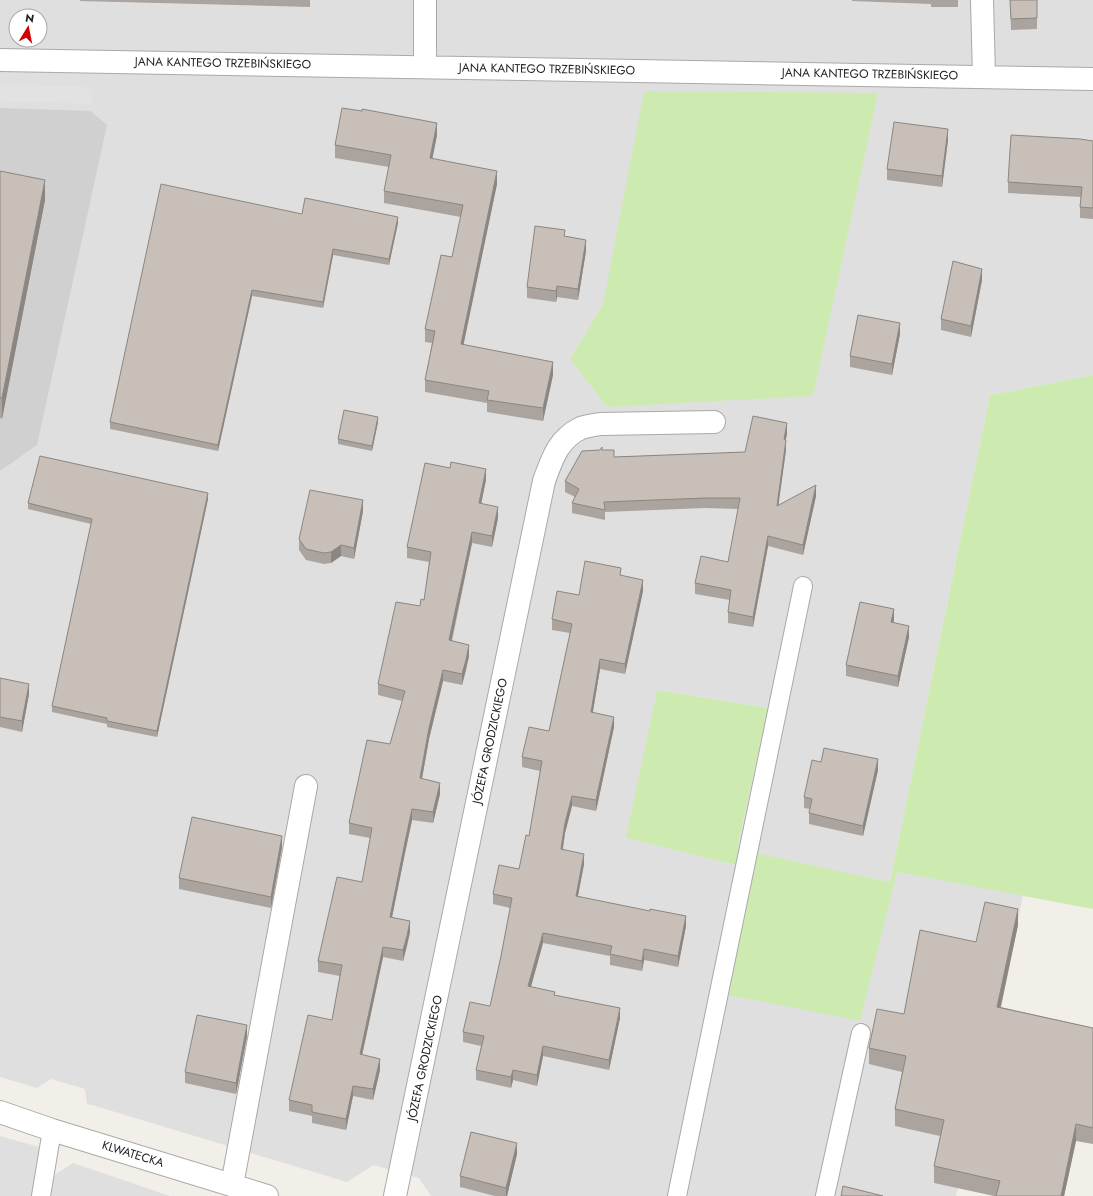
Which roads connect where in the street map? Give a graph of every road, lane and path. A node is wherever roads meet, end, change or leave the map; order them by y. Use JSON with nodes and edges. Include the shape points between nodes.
{"nodes":[{"id":1,"x":425,"y":0,"type":"edge"},
{"id":2,"x":982,"y":0,"type":"edge"},
{"id":3,"x":0,"y":60,"type":"edge"},
{"id":4,"x":425,"y":67,"type":"junction"},
{"id":5,"x":984,"y":76,"type":"junction"},
{"id":6,"x":1093,"y":79,"type":"edge"},
{"id":7,"x":714,"y":422,"type":"dead end"},
{"id":8,"x":803,"y":586,"type":"dead end"},
{"id":9,"x":306,"y":786,"type":"dead end"},
{"id":10,"x":861,"y":1033,"type":"dead end"},
{"id":11,"x":0,"y":1112,"type":"edge"},
{"id":12,"x":52,"y":1130,"type":"junction"},
{"id":13,"x":232,"y":1184,"type":"junction"},
{"id":14,"x":41,"y":1196,"type":"edge"},
{"id":15,"x":267,"y":1196,"type":"edge"},
{"id":16,"x":395,"y":1196,"type":"edge"},
{"id":17,"x":677,"y":1196,"type":"edge"},
{"id":18,"x":825,"y":1196,"type":"edge"}],
"edges":[{"from":1,"to":4,"type":"street"},
{"from":2,"to":5,"type":"street"},
{"from":3,"to":4,"type":"street","name":"JANA KANTEGO TRZEBIŃSKIEGO"},
{"from":4,"to":5,"type":"street","name":"JANA KANTEGO TRZEBIŃSKIEGO"},
{"from":5,"to":6,"type":"street","name":"JANA KANTEGO TRZEBIŃSKIEGO"},
{"from":7,"to":16,"type":"street","name":"JÓZEFA GRODZICKIEGO","via":[[600,424],[582,428],[565,439],[552,457],[544,481]]},
{"from":8,"to":17,"type":"lane"},
{"from":9,"to":13,"type":"street"},
{"from":10,"to":18,"type":"lane"},
{"from":11,"to":12,"type":"street","name":"KLWATECKA"},
{"from":12,"to":13,"type":"street","name":"KLWATECKA"},
{"from":12,"to":14,"type":"lane"},
{"from":13,"to":15,"type":"street","name":"KLWATECKA"}]}
